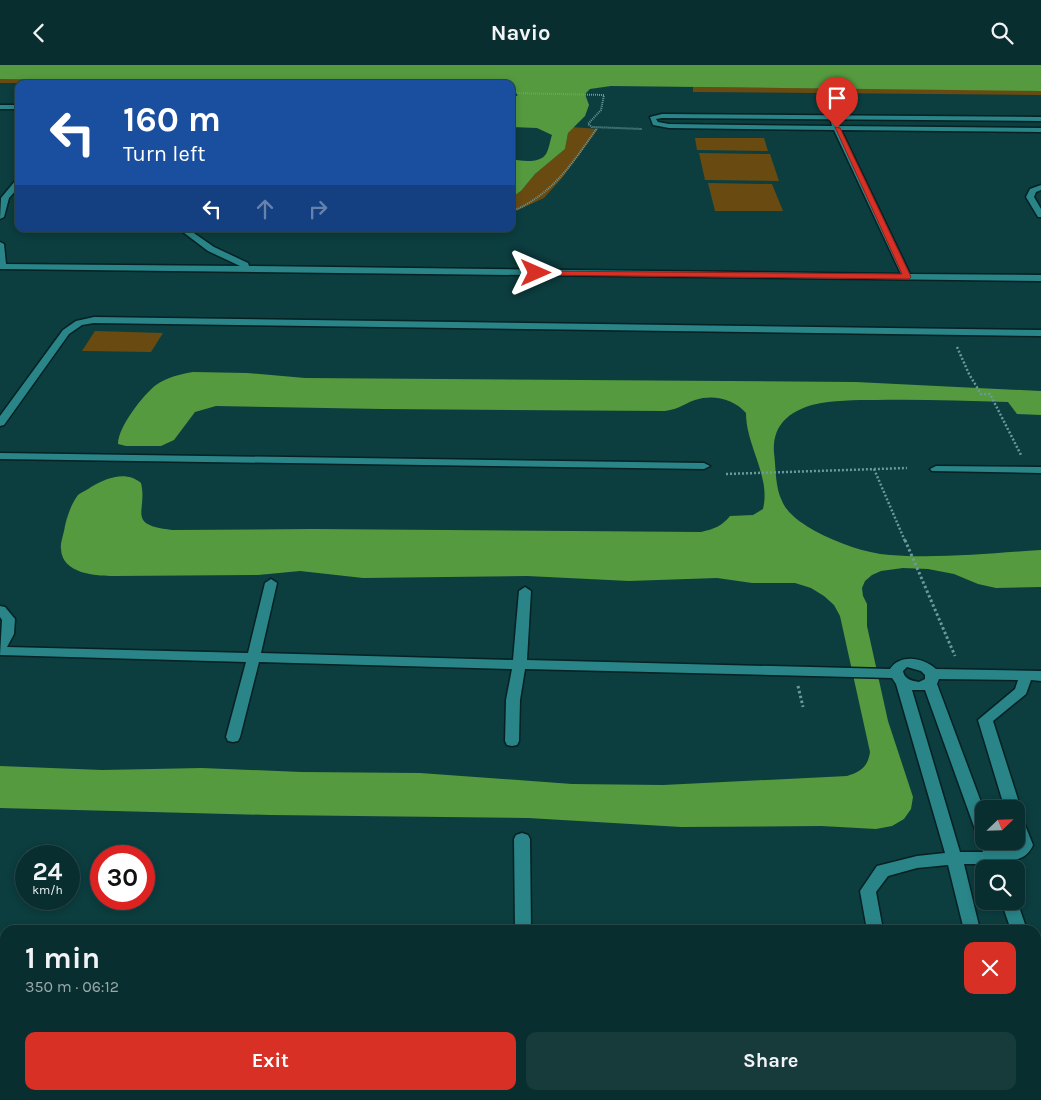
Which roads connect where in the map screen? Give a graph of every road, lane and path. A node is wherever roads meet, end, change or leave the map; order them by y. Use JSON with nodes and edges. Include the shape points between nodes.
{"nodes":[{"id":1,"x":515,"y":93,"type":"edge"},
{"id":2,"x":0,"y":107,"type":"edge"},
{"id":3,"x":15,"y":107,"type":"edge"},
{"id":4,"x":688,"y":116,"type":"junction"},
{"id":5,"x":833,"y":117,"type":"junction"},
{"id":6,"x":1041,"y":119,"type":"edge"},
{"id":7,"x":664,"y":126,"type":"junction"},
{"id":8,"x":597,"y":127,"type":"junction"},
{"id":9,"x":690,"y":127,"type":"junction"},
{"id":10,"x":837,"y":128,"type":"junction"},
{"id":11,"x":1041,"y":130,"type":"edge"},
{"id":12,"x":15,"y":187,"type":"edge"},
{"id":13,"x":1041,"y":187,"type":"edge"},
{"id":14,"x":515,"y":211,"type":"edge"},
{"id":15,"x":1041,"y":215,"type":"edge"},
{"id":16,"x":0,"y":217,"type":"edge"},
{"id":17,"x":187,"y":232,"type":"edge"},
{"id":18,"x":0,"y":244,"type":"edge"},
{"id":19,"x":1,"y":266,"type":"edge"},
{"id":20,"x":249,"y":267,"type":"junction"},
{"id":21,"x":907,"y":277,"type":"junction"},
{"id":22,"x":1041,"y":279,"type":"edge"},
{"id":23,"x":1041,"y":333,"type":"edge"},
{"id":24,"x":957,"y":347,"type":"dead end"},
{"id":25,"x":0,"y":423,"type":"edge"},
{"id":26,"x":1021,"y":455,"type":"dead end"},
{"id":27,"x":0,"y":456,"type":"edge"},
{"id":28,"x":704,"y":465,"type":"dead end"},
{"id":29,"x":907,"y":468,"type":"dead end"},
{"id":30,"x":874,"y":469,"type":"junction"},
{"id":31,"x":936,"y":469,"type":"dead end"},
{"id":32,"x":1041,"y":470,"type":"edge"},
{"id":33,"x":726,"y":474,"type":"dead end"},
{"id":34,"x":271,"y":583,"type":"dead end"},
{"id":35,"x":525,"y":591,"type":"dead end"},
{"id":36,"x":0,"y":610,"type":"edge"},
{"id":37,"x":0,"y":649,"type":"edge"},
{"id":38,"x":955,"y":656,"type":"dead end"},
{"id":39,"x":254,"y":657,"type":"junction"},
{"id":40,"x":520,"y":665,"type":"junction"},
{"id":41,"x":1034,"y":676,"type":"edge"},
{"id":42,"x":896,"y":677,"type":"junction"},
{"id":43,"x":931,"y":679,"type":"junction"},
{"id":44,"x":233,"y":737,"type":"dead end"},
{"id":45,"x":512,"y":741,"type":"dead end"},
{"id":46,"x":1010,"y":800,"type":"edge"},
{"id":47,"x":975,"y":806,"type":"edge"},
{"id":48,"x":522,"y":839,"type":"dead end"},
{"id":49,"x":1024,"y":850,"type":"edge"},
{"id":50,"x":954,"y":858,"type":"junction"},
{"id":51,"x":1002,"y":860,"type":"edge"},
{"id":52,"x":975,"y":861,"type":"edge"},
{"id":53,"x":1012,"y":910,"type":"edge"},
{"id":54,"x":522,"y":925,"type":"edge"},
{"id":55,"x":874,"y":925,"type":"edge"},
{"id":56,"x":971,"y":925,"type":"edge"},
{"id":57,"x":1018,"y":925,"type":"edge"}],
"edges":[{"from":1,"to":8,"type":"path","via":[[604,95],[601,110],[588,124]]},
{"from":2,"to":3,"type":"street"},
{"from":4,"to":5,"type":"street"},
{"from":4,"to":7,"type":"street","via":[[652,118],[655,124]]},
{"from":4,"to":9,"type":"street"},
{"from":5,"to":6,"type":"street"},
{"from":5,"to":10,"type":"street"},
{"from":7,"to":8,"type":"path","via":[[661,129]]},
{"from":7,"to":9,"type":"street"},
{"from":8,"to":14,"type":"path","via":[[561,179],[542,197]]},
{"from":9,"to":10,"type":"street"},
{"from":10,"to":11,"type":"street"},
{"from":10,"to":21,"type":"street"},
{"from":12,"to":16,"type":"street","via":[[5,198]]},
{"from":13,"to":15,"type":"street","via":[[1030,197]]},
{"from":17,"to":20,"type":"street","via":[[211,249]]},
{"from":18,"to":19,"type":"street"},
{"from":19,"to":20,"type":"street"},
{"from":20,"to":21,"type":"street"},
{"from":21,"to":22,"type":"street"},
{"from":23,"to":25,"type":"street","via":[[94,320],[79,323],[66,332]]},
{"from":24,"to":26,"type":"path","via":[[981,394],[990,394]]},
{"from":27,"to":28,"type":"street"},
{"from":29,"to":30,"type":"path"},
{"from":30,"to":33,"type":"path"},
{"from":30,"to":38,"type":"path"},
{"from":31,"to":32,"type":"street"},
{"from":34,"to":39,"type":"street"},
{"from":35,"to":40,"type":"street"},
{"from":36,"to":37,"type":"street","via":[[9,619]]},
{"from":37,"to":39,"type":"street"},
{"from":39,"to":40,"type":"street"},
{"from":39,"to":44,"type":"street"},
{"from":40,"to":42,"type":"street"},
{"from":40,"to":45,"type":"street","via":[[513,700]]},
{"from":41,"to":43,"type":"street"},
{"from":41,"to":46,"type":"street","via":[[985,720]]},
{"from":42,"to":43,"type":"street","via":[[921,687]]},
{"from":42,"to":43,"type":"street","via":[[896,670],[902,664],[913,663],[925,667]]},
{"from":42,"to":50,"type":"street"},
{"from":43,"to":47,"type":"street"},
{"from":48,"to":54,"type":"street"},
{"from":49,"to":51,"type":"street"},
{"from":50,"to":52,"type":"street"},
{"from":50,"to":55,"type":"street","via":[[916,862],[883,871],[868,891]]},
{"from":50,"to":56,"type":"street"},
{"from":53,"to":57,"type":"street"}]}
